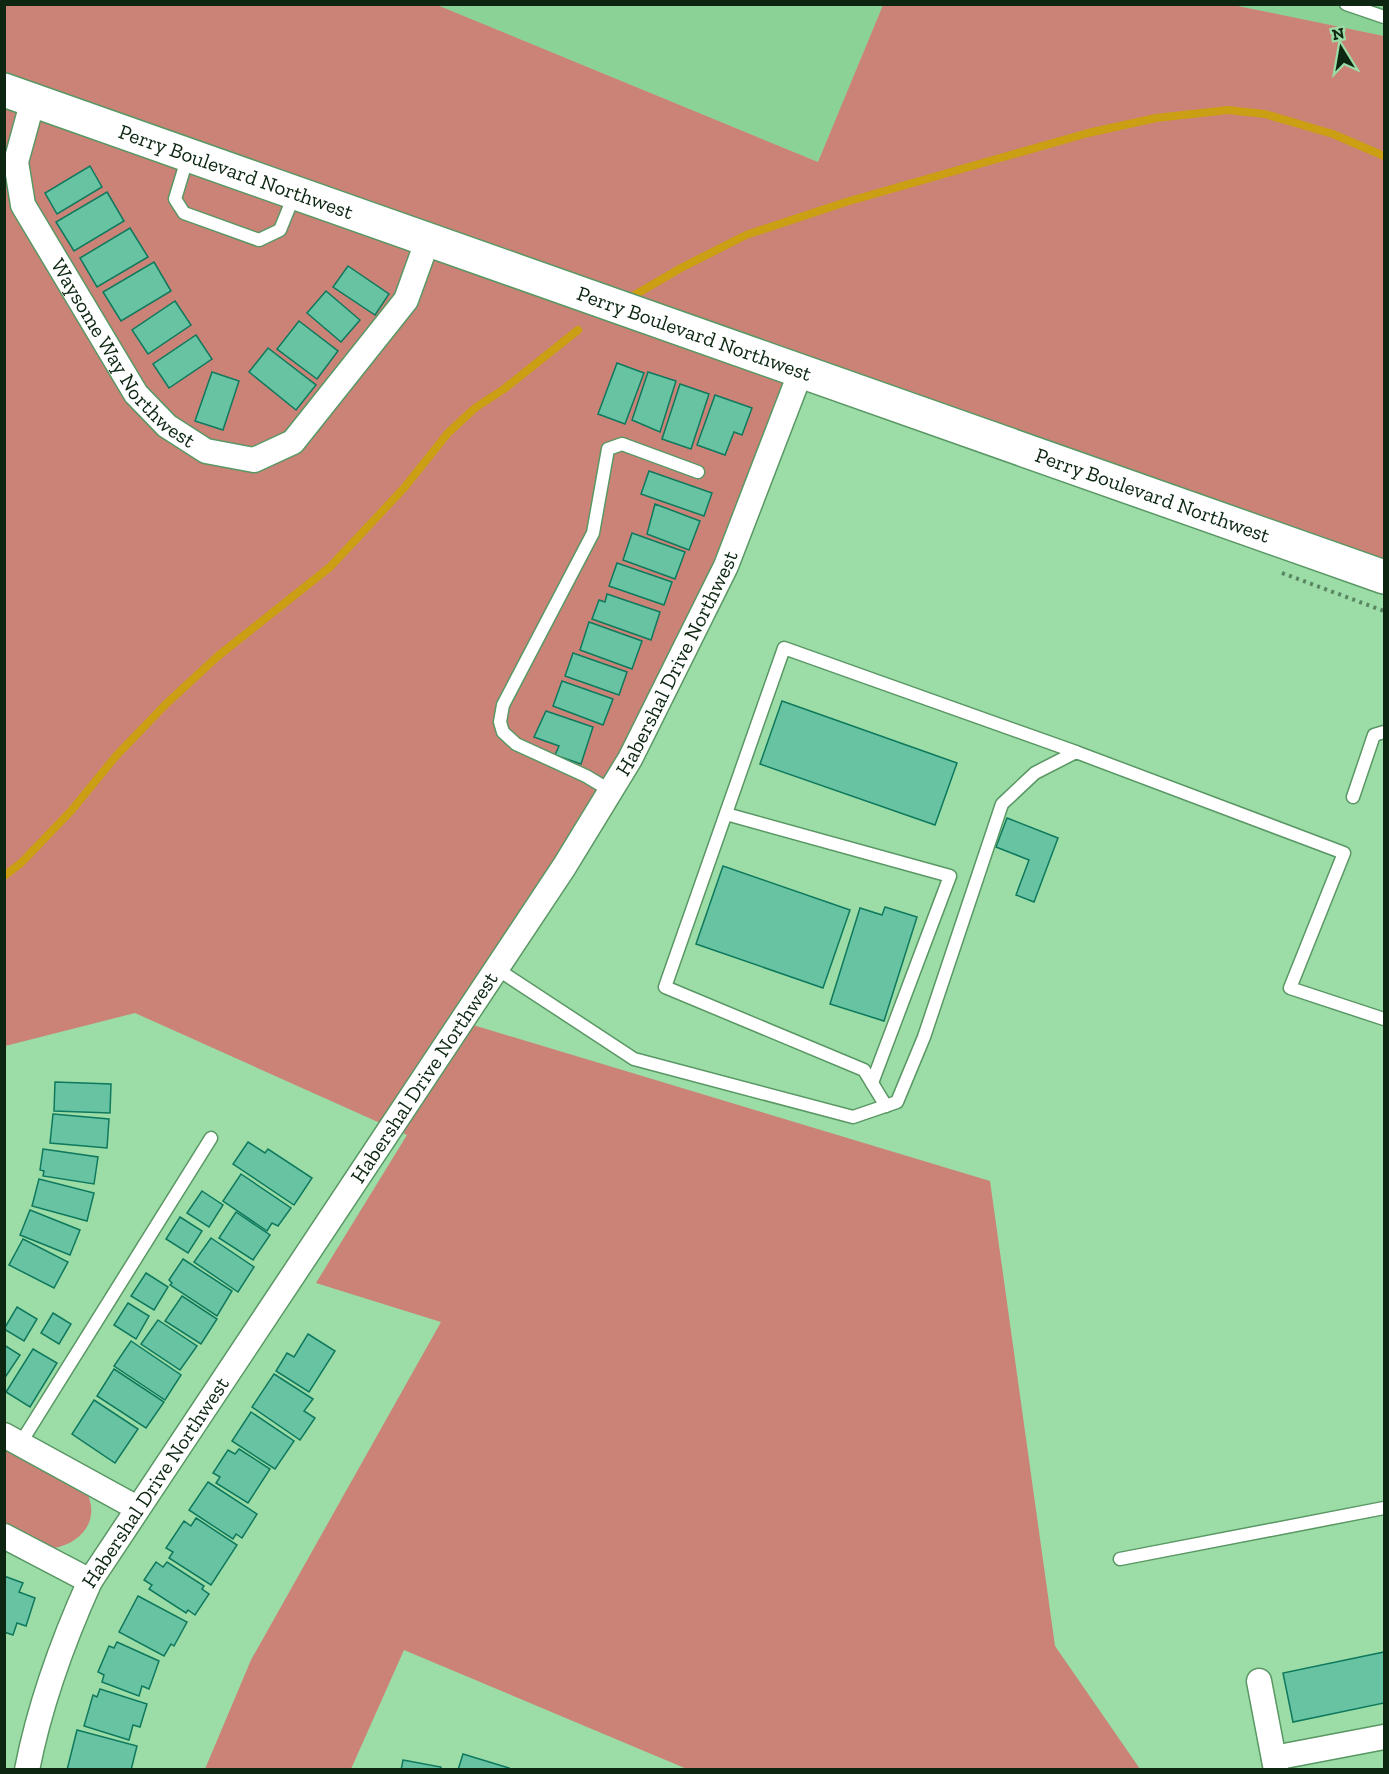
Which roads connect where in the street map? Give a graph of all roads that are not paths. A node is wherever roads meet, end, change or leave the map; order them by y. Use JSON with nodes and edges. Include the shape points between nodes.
{"nodes":[{"id":1,"x":1346,"y":4,"type":"edge"},
{"id":2,"x":1384,"y":17,"type":"edge"},
{"id":3,"x":19,"y":95,"type":"edge"},
{"id":4,"x":188,"y":155,"type":"junction"},
{"id":5,"x":295,"y":192,"type":"junction"},
{"id":6,"x":428,"y":239,"type":"junction"},
{"id":7,"x":801,"y":371,"type":"junction"},
{"id":8,"x":698,"y":472,"type":"dead end"},
{"id":9,"x":1384,"y":577,"type":"edge"},
{"id":10,"x":1384,"y":732,"type":"edge"},
{"id":11,"x":1076,"y":752,"type":"junction"},
{"id":12,"x":610,"y":791,"type":"junction"},
{"id":13,"x":1353,"y":797,"type":"dead end"},
{"id":14,"x":726,"y":814,"type":"junction"},
{"id":15,"x":497,"y":969,"type":"junction"},
{"id":16,"x":1384,"y":1019,"type":"edge"},
{"id":17,"x":872,"y":1083,"type":"junction"},
{"id":18,"x":886,"y":1106,"type":"junction"},
{"id":19,"x":212,"y":1138,"type":"dead end"},
{"id":20,"x":12,"y":1439,"type":"edge"},
{"id":21,"x":137,"y":1508,"type":"junction"},
{"id":22,"x":1384,"y":1508,"type":"edge"},
{"id":23,"x":4,"y":1536,"type":"edge"},
{"id":24,"x":1120,"y":1558,"type":"dead end"},
{"id":25,"x":90,"y":1581,"type":"junction"},
{"id":26,"x":1259,"y":1681,"type":"dead end"},
{"id":27,"x":1384,"y":1737,"type":"edge"},
{"id":28,"x":1275,"y":1764,"type":"edge"},
{"id":29,"x":27,"y":1770,"type":"edge"}],
"edges":[{"from":1,"to":2,"type":"lane"},
{"from":3,"to":4,"type":"street","name":"Perry Boulevard Northwest"},
{"from":3,"to":6,"type":"street","name":"Waysome Way Northwest","via":[[16,162],[23,206],[136,394],[167,426],[206,451],[254,460],[293,442],[406,300]]},
{"from":4,"to":5,"type":"street","name":"Perry Boulevard Northwest"},
{"from":4,"to":5,"type":"lane","via":[[175,200],[184,213],[259,240],[280,230]]},
{"from":5,"to":6,"type":"street","name":"Perry Boulevard Northwest"},
{"from":6,"to":7,"type":"street","name":"Perry Boulevard Northwest"},
{"from":7,"to":9,"type":"street","name":"Perry Boulevard Northwest"},
{"from":7,"to":12,"type":"street","name":"Habershal Drive Northwest","via":[[726,566],[630,759]]},
{"from":8,"to":12,"type":"lane","via":[[622,444],[608,449],[592,533],[503,705],[503,732],[516,744]]},
{"from":10,"to":13,"type":"lane","via":[[1374,735]]},
{"from":11,"to":14,"type":"lane","via":[[784,648]]},
{"from":11,"to":16,"type":"lane","via":[[1344,853],[1290,988]]},
{"from":11,"to":18,"type":"lane","via":[[1035,773],[1002,804],[924,1037],[897,1102]]},
{"from":12,"to":15,"type":"street","name":"Habershal Drive Northwest"},
{"from":14,"to":17,"type":"lane","via":[[665,987],[864,1070]]},
{"from":14,"to":17,"type":"lane","via":[[950,876]]},
{"from":15,"to":18,"type":"lane","via":[[634,1059],[853,1117]]},
{"from":15,"to":21,"type":"street","name":"Habershal Drive Northwest"},
{"from":17,"to":18,"type":"lane"},
{"from":19,"to":20,"type":"lane"},
{"from":20,"to":21,"type":"street"},
{"from":21,"to":25,"type":"street","name":"Habershal Drive Northwest"},
{"from":22,"to":24,"type":"lane"},
{"from":23,"to":25,"type":"street"},
{"from":25,"to":29,"type":"street","name":"Habershal Drive Northwest","via":[[63,1641],[38,1716]]},
{"from":26,"to":28,"type":"street"},
{"from":27,"to":28,"type":"street"}]}
